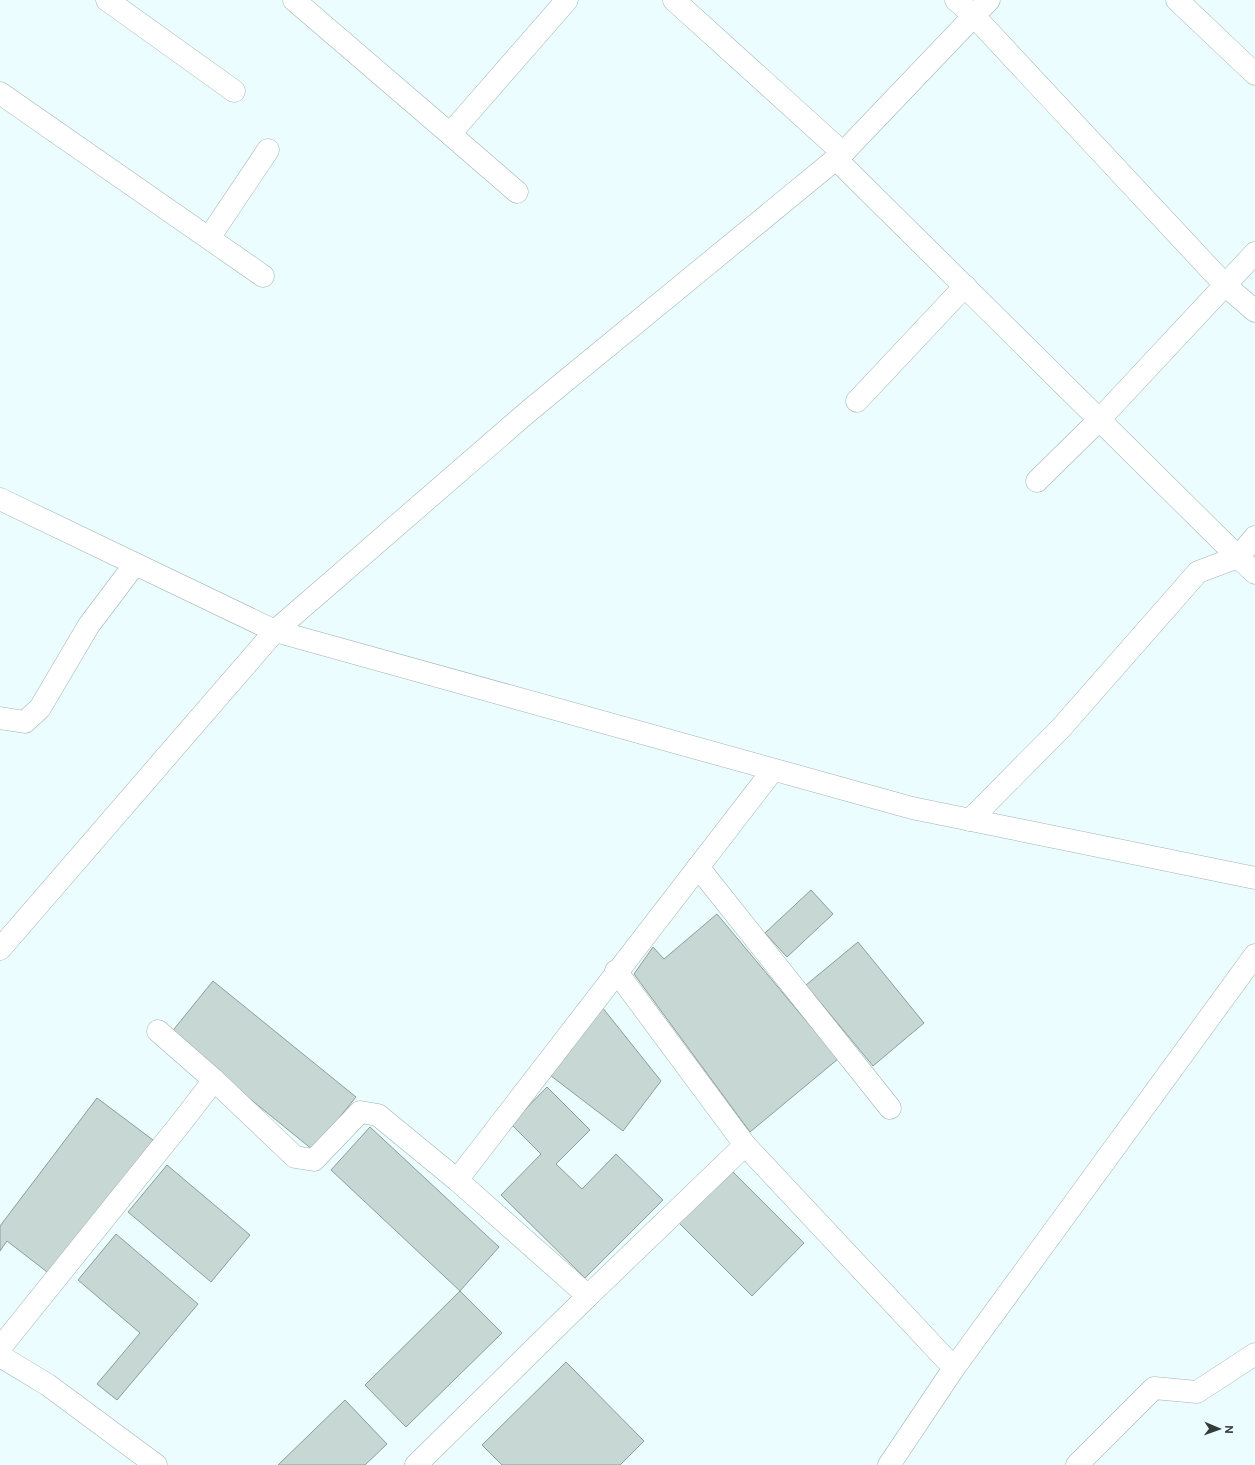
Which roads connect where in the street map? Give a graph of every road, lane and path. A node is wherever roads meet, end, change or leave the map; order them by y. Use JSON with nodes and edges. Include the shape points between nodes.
{"nodes":[{"id":1,"x":294,"y":0,"type":"edge"},
{"id":2,"x":567,"y":0,"type":"edge"},
{"id":3,"x":674,"y":0,"type":"edge"},
{"id":4,"x":956,"y":0,"type":"edge"},
{"id":5,"x":989,"y":0,"type":"edge"},
{"id":6,"x":1177,"y":0,"type":"edge"},
{"id":7,"x":116,"y":3,"type":"edge"},
{"id":8,"x":974,"y":16,"type":"junction"},
{"id":9,"x":1255,"y":74,"type":"edge"},
{"id":10,"x":234,"y":91,"type":"dead end"},
{"id":11,"x":0,"y":93,"type":"edge"},
{"id":12,"x":450,"y":134,"type":"junction"},
{"id":13,"x":268,"y":150,"type":"dead end"},
{"id":14,"x":839,"y":156,"type":"junction"},
{"id":15,"x":517,"y":192,"type":"dead end"},
{"id":16,"x":209,"y":238,"type":"junction"},
{"id":17,"x":1255,"y":253,"type":"edge"},
{"id":18,"x":263,"y":276,"type":"dead end"},
{"id":19,"x":1225,"y":285,"type":"junction"},
{"id":20,"x":965,"y":286,"type":"junction"},
{"id":21,"x":1255,"y":311,"type":"edge"},
{"id":22,"x":857,"y":401,"type":"dead end"},
{"id":23,"x":1099,"y":420,"type":"junction"},
{"id":24,"x":1037,"y":481,"type":"dead end"},
{"id":25,"x":0,"y":499,"type":"edge"},
{"id":26,"x":1255,"y":537,"type":"edge"},
{"id":27,"x":1238,"y":558,"type":"junction"},
{"id":28,"x":135,"y":564,"type":"junction"},
{"id":29,"x":1255,"y":573,"type":"edge"},
{"id":30,"x":275,"y":631,"type":"junction"},
{"id":31,"x":0,"y":718,"type":"edge"},
{"id":32,"x":773,"y":770,"type":"junction"},
{"id":33,"x":970,"y":820,"type":"junction"},
{"id":34,"x":698,"y":867,"type":"junction"},
{"id":35,"x":1255,"y":878,"type":"edge"},
{"id":36,"x":0,"y":949,"type":"edge"},
{"id":37,"x":1255,"y":955,"type":"edge"},
{"id":38,"x":616,"y":972,"type":"junction"},
{"id":39,"x":158,"y":1031,"type":"dead end"},
{"id":40,"x":214,"y":1080,"type":"junction"},
{"id":41,"x":890,"y":1108,"type":"dead end"},
{"id":42,"x":745,"y":1145,"type":"junction"},
{"id":43,"x":457,"y":1180,"type":"junction"},
{"id":44,"x":588,"y":1296,"type":"junction"},
{"id":45,"x":0,"y":1348,"type":"edge"},
{"id":46,"x":1255,"y":1354,"type":"edge"},
{"id":47,"x":0,"y":1356,"type":"edge"},
{"id":48,"x":954,"y":1368,"type":"junction"},
{"id":49,"x":156,"y":1465,"type":"edge"},
{"id":50,"x":416,"y":1465,"type":"edge"},
{"id":51,"x":889,"y":1465,"type":"edge"},
{"id":52,"x":1077,"y":1465,"type":"edge"}],
"edges":[{"from":1,"to":12,"type":"street"},
{"from":2,"to":12,"type":"street"},
{"from":3,"to":14,"type":"street"},
{"from":4,"to":8,"type":"street"},
{"from":5,"to":8,"type":"street"},
{"from":6,"to":9,"type":"street"},
{"from":7,"to":10,"type":"street"},
{"from":8,"to":14,"type":"street"},
{"from":8,"to":19,"type":"street"},
{"from":11,"to":16,"type":"street"},
{"from":12,"to":15,"type":"street"},
{"from":13,"to":16,"type":"street"},
{"from":14,"to":20,"type":"street"},
{"from":14,"to":30,"type":"street","via":[[530,410]]},
{"from":16,"to":18,"type":"street"},
{"from":17,"to":19,"type":"street"},
{"from":19,"to":21,"type":"street"},
{"from":19,"to":23,"type":"street"},
{"from":20,"to":22,"type":"street"},
{"from":20,"to":23,"type":"street"},
{"from":23,"to":24,"type":"street"},
{"from":23,"to":27,"type":"street"},
{"from":25,"to":28,"type":"street"},
{"from":26,"to":27,"type":"street"},
{"from":27,"to":29,"type":"street"},
{"from":27,"to":33,"type":"street","via":[[1198,572],[1061,728]]},
{"from":28,"to":30,"type":"street"},
{"from":28,"to":31,"type":"street","via":[[89,625],[40,708],[25,722]]},
{"from":30,"to":32,"type":"street"},
{"from":30,"to":36,"type":"street"},
{"from":32,"to":33,"type":"street","via":[[912,808]]},
{"from":32,"to":34,"type":"street"},
{"from":33,"to":35,"type":"street"},
{"from":34,"to":38,"type":"street"},
{"from":34,"to":41,"type":"street"},
{"from":37,"to":48,"type":"street"},
{"from":38,"to":42,"type":"street"},
{"from":38,"to":43,"type":"street"},
{"from":39,"to":40,"type":"street"},
{"from":40,"to":43,"type":"street","via":[[295,1157],[314,1160],[360,1112],[378,1115]]},
{"from":40,"to":45,"type":"street"},
{"from":42,"to":44,"type":"street"},
{"from":42,"to":48,"type":"street"},
{"from":43,"to":44,"type":"street"},
{"from":44,"to":50,"type":"street"},
{"from":46,"to":52,"type":"street","via":[[1197,1392],[1154,1388]]},
{"from":47,"to":49,"type":"street","via":[[48,1385]]},
{"from":48,"to":51,"type":"street"}]}
